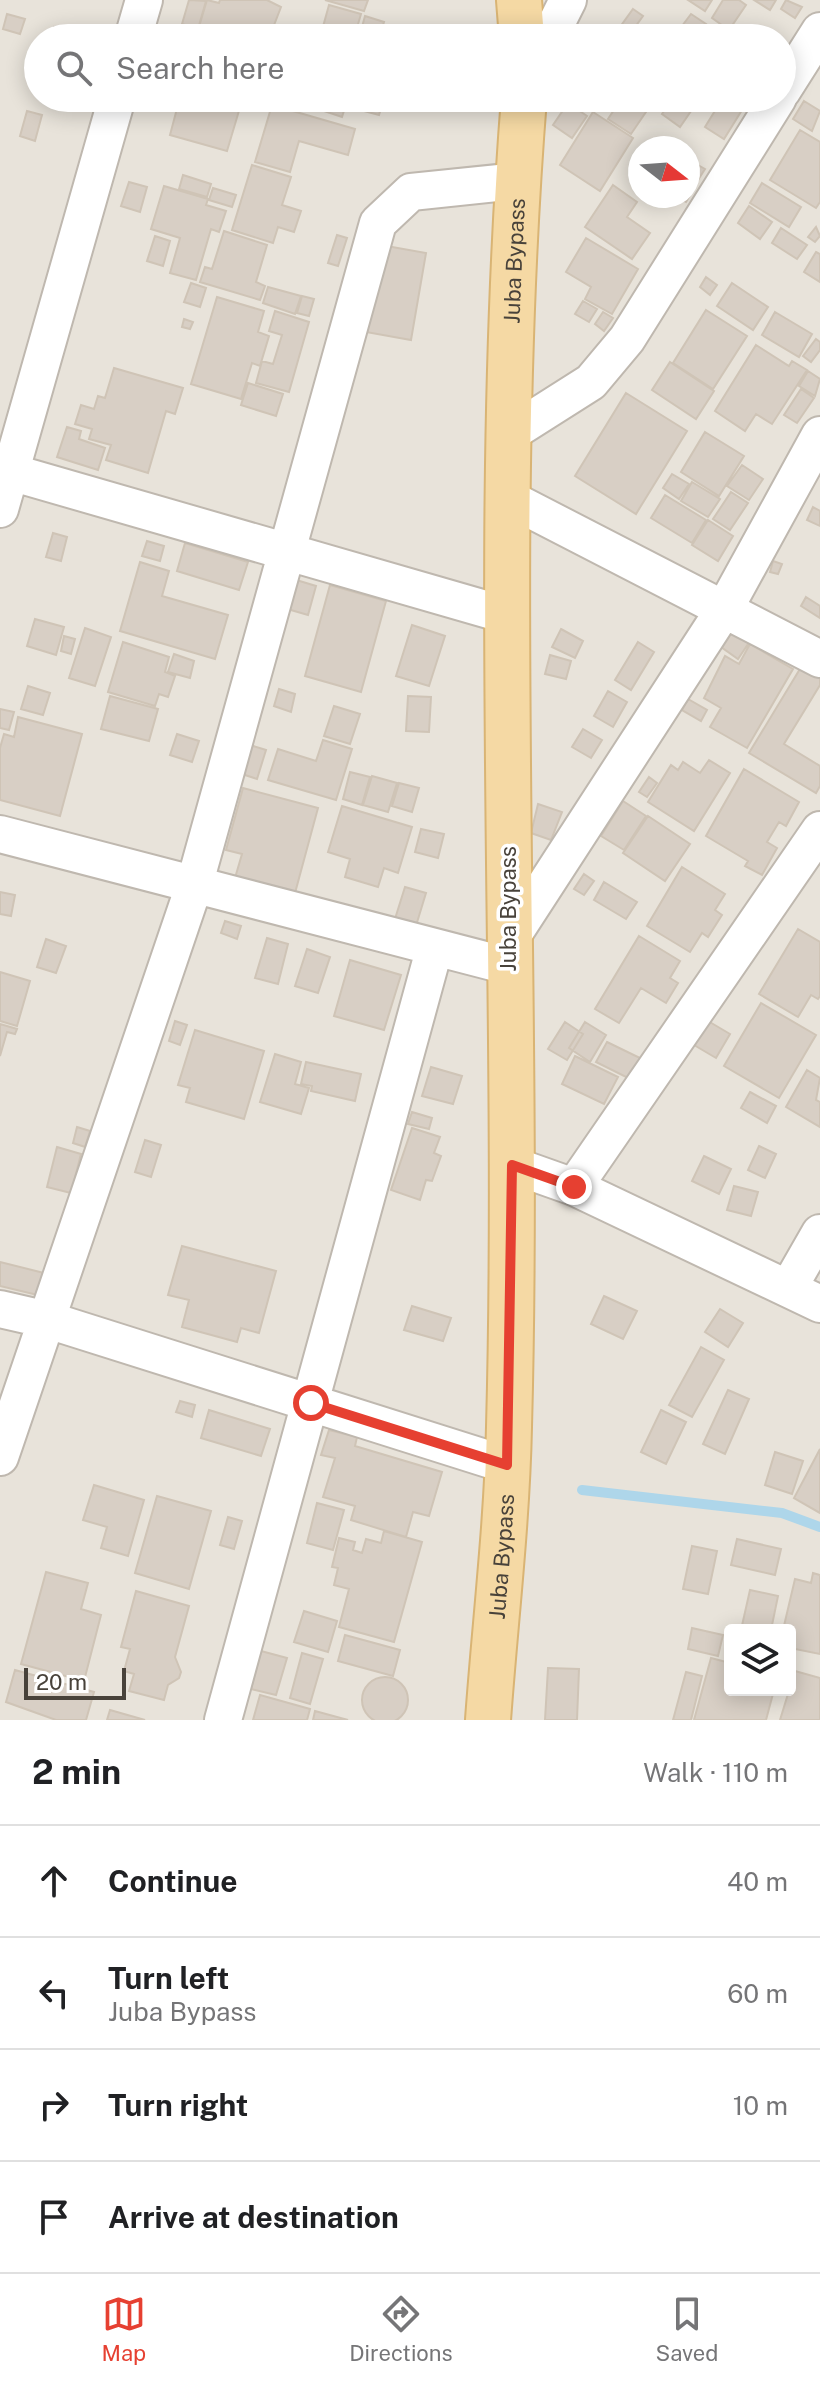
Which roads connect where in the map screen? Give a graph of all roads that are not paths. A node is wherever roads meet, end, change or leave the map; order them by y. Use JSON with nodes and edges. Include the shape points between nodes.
{"nodes":[{"id":1,"x":144,"y":0,"type":"edge"},
{"id":2,"x":519,"y":0,"type":"edge"},
{"id":3,"x":568,"y":0,"type":"edge"},
{"id":4,"x":137,"y":24,"type":"edge"},
{"id":5,"x":521,"y":24,"type":"edge"},
{"id":6,"x":556,"y":24,"type":"edge"},
{"id":7,"x":820,"y":31,"type":"edge"},
{"id":8,"x":796,"y":69,"type":"edge"},
{"id":9,"x":113,"y":112,"type":"edge"},
{"id":10,"x":523,"y":112,"type":"edge"},
{"id":11,"x":769,"y":112,"type":"edge"},
{"id":12,"x":517,"y":181,"type":"junction"},
{"id":13,"x":509,"y":434,"type":"junction"},
{"id":14,"x":820,"y":435,"type":"edge"},
{"id":15,"x":6,"y":471,"type":"edge"},
{"id":16,"x":510,"y":499,"type":"junction"},
{"id":17,"x":0,"y":509,"type":"edge"},
{"id":18,"x":288,"y":555,"type":"junction"},
{"id":19,"x":725,"y":608,"type":"junction"},
{"id":20,"x":506,"y":615,"type":"junction"},
{"id":21,"x":820,"y":659,"type":"edge"},
{"id":22,"x":820,"y":830,"type":"edge"},
{"id":23,"x":0,"y":834,"type":"edge"},
{"id":24,"x":194,"y":886,"type":"junction"},
{"id":25,"x":434,"y":950,"type":"junction"},
{"id":26,"x":508,"y":954,"type":"junction"},
{"id":27,"x":512,"y":1165,"type":"junction"},
{"id":28,"x":574,"y":1187,"type":"junction"},
{"id":29,"x":820,"y":1233,"type":"edge"},
{"id":30,"x":789,"y":1287,"type":"junction"},
{"id":31,"x":820,"y":1304,"type":"edge"},
{"id":32,"x":0,"y":1309,"type":"edge"},
{"id":33,"x":48,"y":1320,"type":"junction"},
{"id":34,"x":311,"y":1403,"type":"junction"},
{"id":35,"x":0,"y":1457,"type":"edge"},
{"id":36,"x":507,"y":1465,"type":"junction"},
{"id":37,"x":223,"y":1720,"type":"edge"},
{"id":38,"x":488,"y":1720,"type":"edge"}],
"edges":[{"from":1,"to":4,"type":"street"},
{"from":2,"to":5,"type":"main road"},
{"from":3,"to":6,"type":"street"},
{"from":7,"to":8,"type":"street"},
{"from":9,"to":15,"type":"street"},
{"from":10,"to":12,"type":"main road","name":"Juba Bypass"},
{"from":11,"to":13,"type":"street","via":[[627,339],[591,382]]},
{"from":12,"to":13,"type":"main road","name":"Juba Bypass"},
{"from":12,"to":18,"type":"street","via":[[411,192],[378,223]]},
{"from":13,"to":16,"type":"main road","name":"Juba Bypass"},
{"from":14,"to":19,"type":"street"},
{"from":15,"to":17,"type":"street"},
{"from":15,"to":18,"type":"street"},
{"from":16,"to":19,"type":"street"},
{"from":16,"to":20,"type":"main road","name":"Juba Bypass"},
{"from":18,"to":20,"type":"street"},
{"from":18,"to":24,"type":"street"},
{"from":19,"to":21,"type":"street"},
{"from":19,"to":26,"type":"street"},
{"from":20,"to":26,"type":"main road","name":"Juba Bypass"},
{"from":22,"to":28,"type":"street"},
{"from":23,"to":24,"type":"street"},
{"from":24,"to":25,"type":"street"},
{"from":24,"to":33,"type":"street"},
{"from":25,"to":26,"type":"street"},
{"from":25,"to":34,"type":"street"},
{"from":26,"to":27,"type":"main road","name":"Juba Bypass"},
{"from":27,"to":28,"type":"street"},
{"from":27,"to":36,"type":"main road","name":"Juba Bypass"},
{"from":28,"to":30,"type":"street"},
{"from":29,"to":30,"type":"street"},
{"from":30,"to":31,"type":"street"},
{"from":32,"to":33,"type":"street"},
{"from":33,"to":34,"type":"street"},
{"from":33,"to":35,"type":"street"},
{"from":34,"to":36,"type":"street"},
{"from":34,"to":37,"type":"street"},
{"from":36,"to":38,"type":"main road","name":"Juba Bypass"}]}
